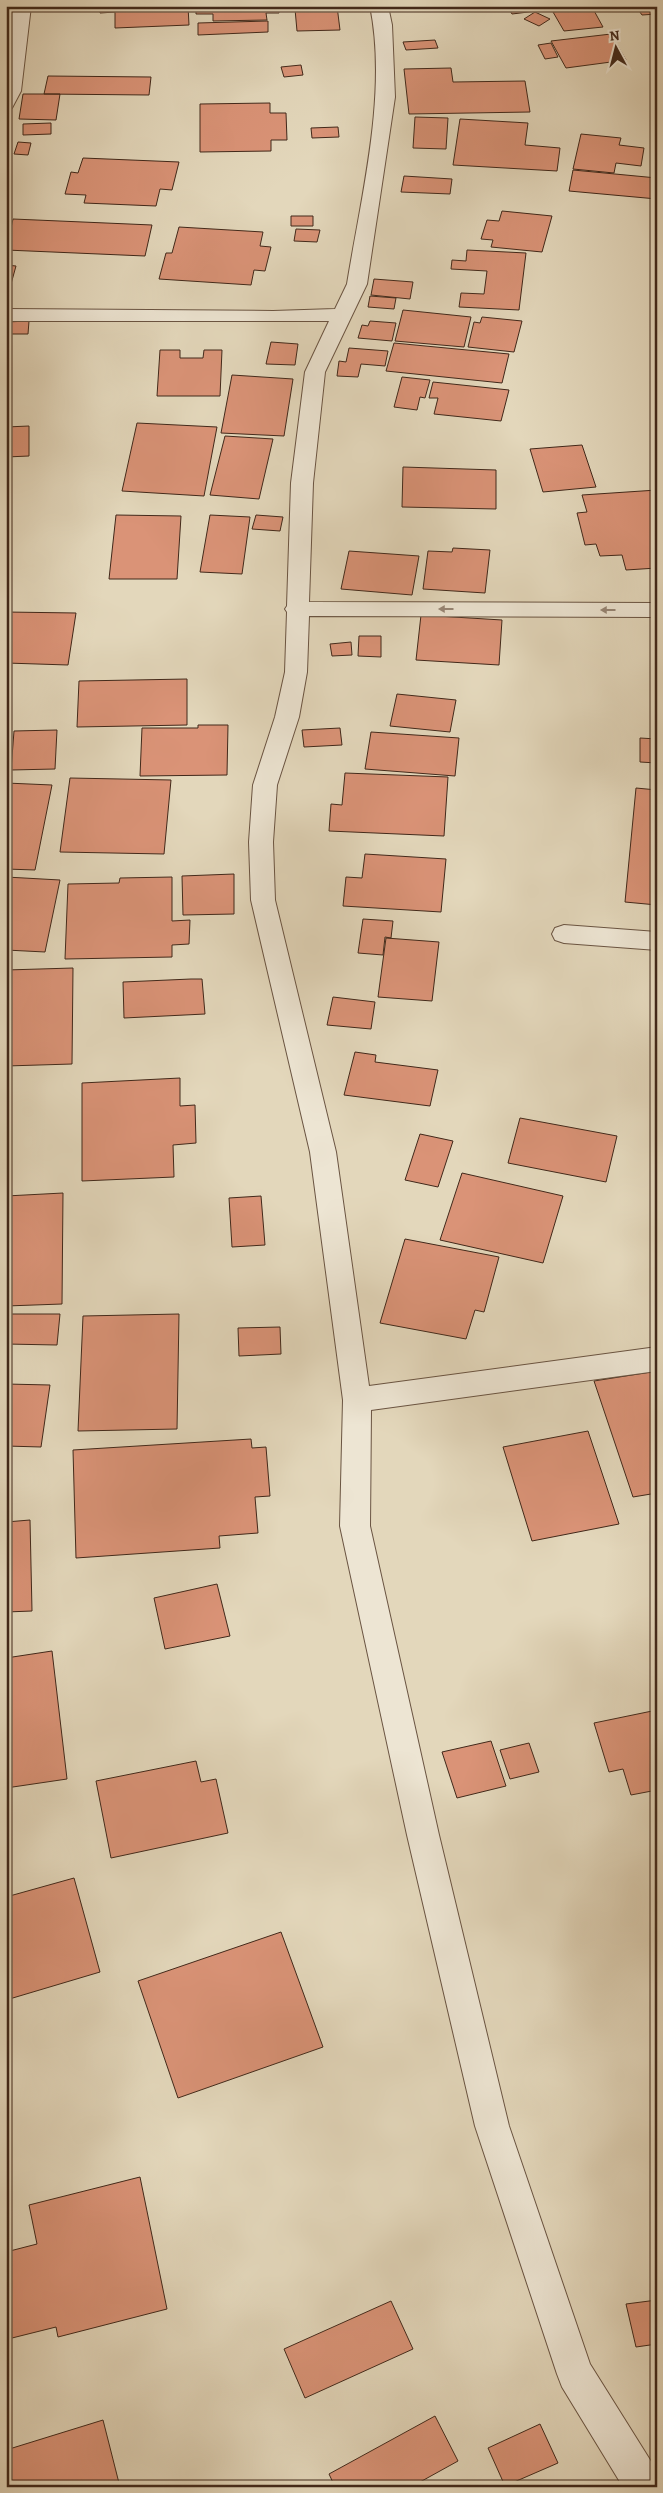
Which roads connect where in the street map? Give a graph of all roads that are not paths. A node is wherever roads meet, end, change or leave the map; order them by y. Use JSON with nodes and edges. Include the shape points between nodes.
{"nodes":[{"id":1,"x":22,"y":6,"type":"edge"},
{"id":2,"x":379,"y":6,"type":"edge"},
{"id":3,"x":6,"y":104,"type":"edge"},
{"id":4,"x":6,"y":315,"type":"edge"},
{"id":5,"x":342,"y":315,"type":"junction"},
{"id":6,"x":296,"y":609,"type":"junction"},
{"id":7,"x":657,"y":610,"type":"edge"},
{"id":8,"x":564,"y":934,"type":"dead end"},
{"id":9,"x":657,"y":941,"type":"edge"},
{"id":10,"x":657,"y":1359,"type":"edge"},
{"id":11,"x":357,"y":1400,"type":"junction"},
{"id":12,"x":645,"y":2487,"type":"edge"}],
"edges":[{"from":1,"to":3,"type":"street","via":[[12,91]]},
{"from":2,"to":5,"type":"street","via":[[383,25],[386,97],[357,284]]},
{"from":4,"to":5,"type":"street"},
{"from":5,"to":6,"type":"street","via":[[315,372],[302,483]]},
{"from":7,"to":6,"type":"street","one_way":true},
{"from":6,"to":11,"type":"street","via":[[296,672],[287,717],[265,785],[261,842],[264,900],[323,1152]]},
{"from":8,"to":9,"type":"street"},
{"from":10,"to":11,"type":"street"},
{"from":11,"to":12,"type":"street","via":[[354,1526],[492,2126],[575,2374]]}]}
